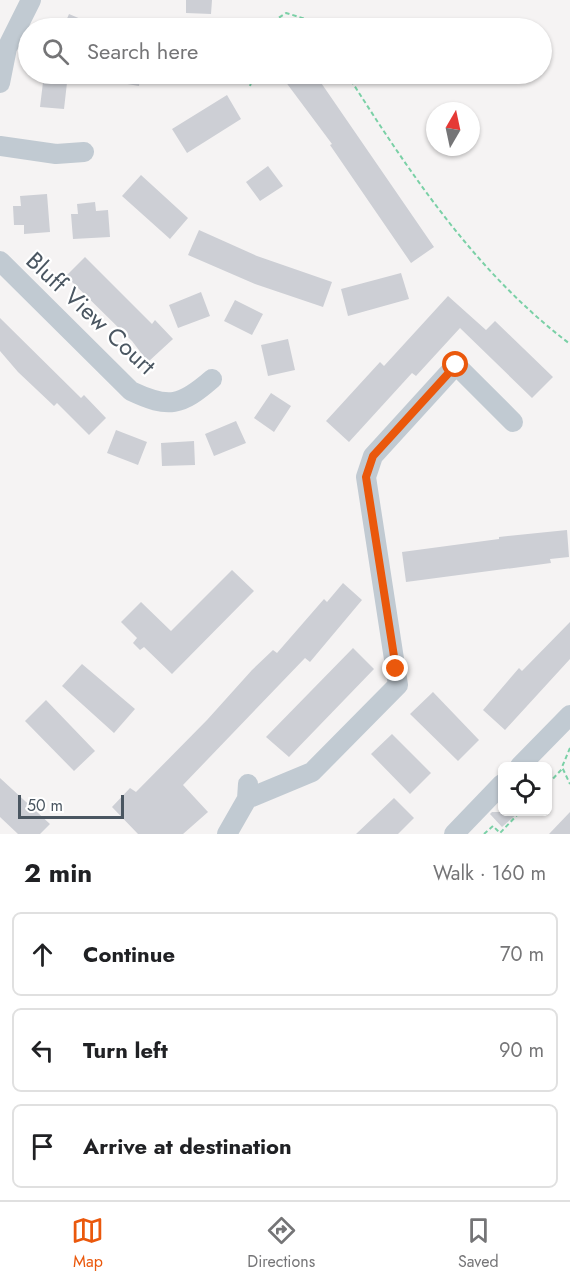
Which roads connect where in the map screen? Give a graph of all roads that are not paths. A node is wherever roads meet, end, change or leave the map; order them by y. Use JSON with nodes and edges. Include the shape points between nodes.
{"nodes":[{"id":1,"x":31,"y":0,"type":"edge"},
{"id":2,"x":22,"y":18,"type":"edge"},
{"id":3,"x":18,"y":26,"type":"edge"},
{"id":4,"x":0,"y":83,"type":"edge"},
{"id":5,"x":0,"y":146,"type":"edge"},
{"id":6,"x":84,"y":152,"type":"dead end"},
{"id":7,"x":0,"y":261,"type":"edge"},
{"id":8,"x":212,"y":379,"type":"dead end"},
{"id":9,"x":513,"y":422,"type":"dead end"},
{"id":10,"x":570,"y":715,"type":"edge"},
{"id":11,"x":524,"y":762,"type":"edge"},
{"id":12,"x":498,"y":789,"type":"edge"},
{"id":13,"x":462,"y":831,"type":"edge"},
{"id":14,"x":227,"y":834,"type":"edge"}],
"edges":[{"from":1,"to":2,"type":"street"},
{"from":3,"to":4,"type":"street","via":[[7,48]]},
{"from":5,"to":6,"type":"street","via":[[56,154]]},
{"from":7,"to":8,"type":"street","name":"Bluff View Court","via":[[131,391],[152,401],[188,399]]},
{"from":9,"to":14,"type":"street","via":[[456,365],[373,456],[366,477],[398,685],[312,772],[248,792]]},
{"from":10,"to":11,"type":"street"},
{"from":12,"to":13,"type":"street"}]}
